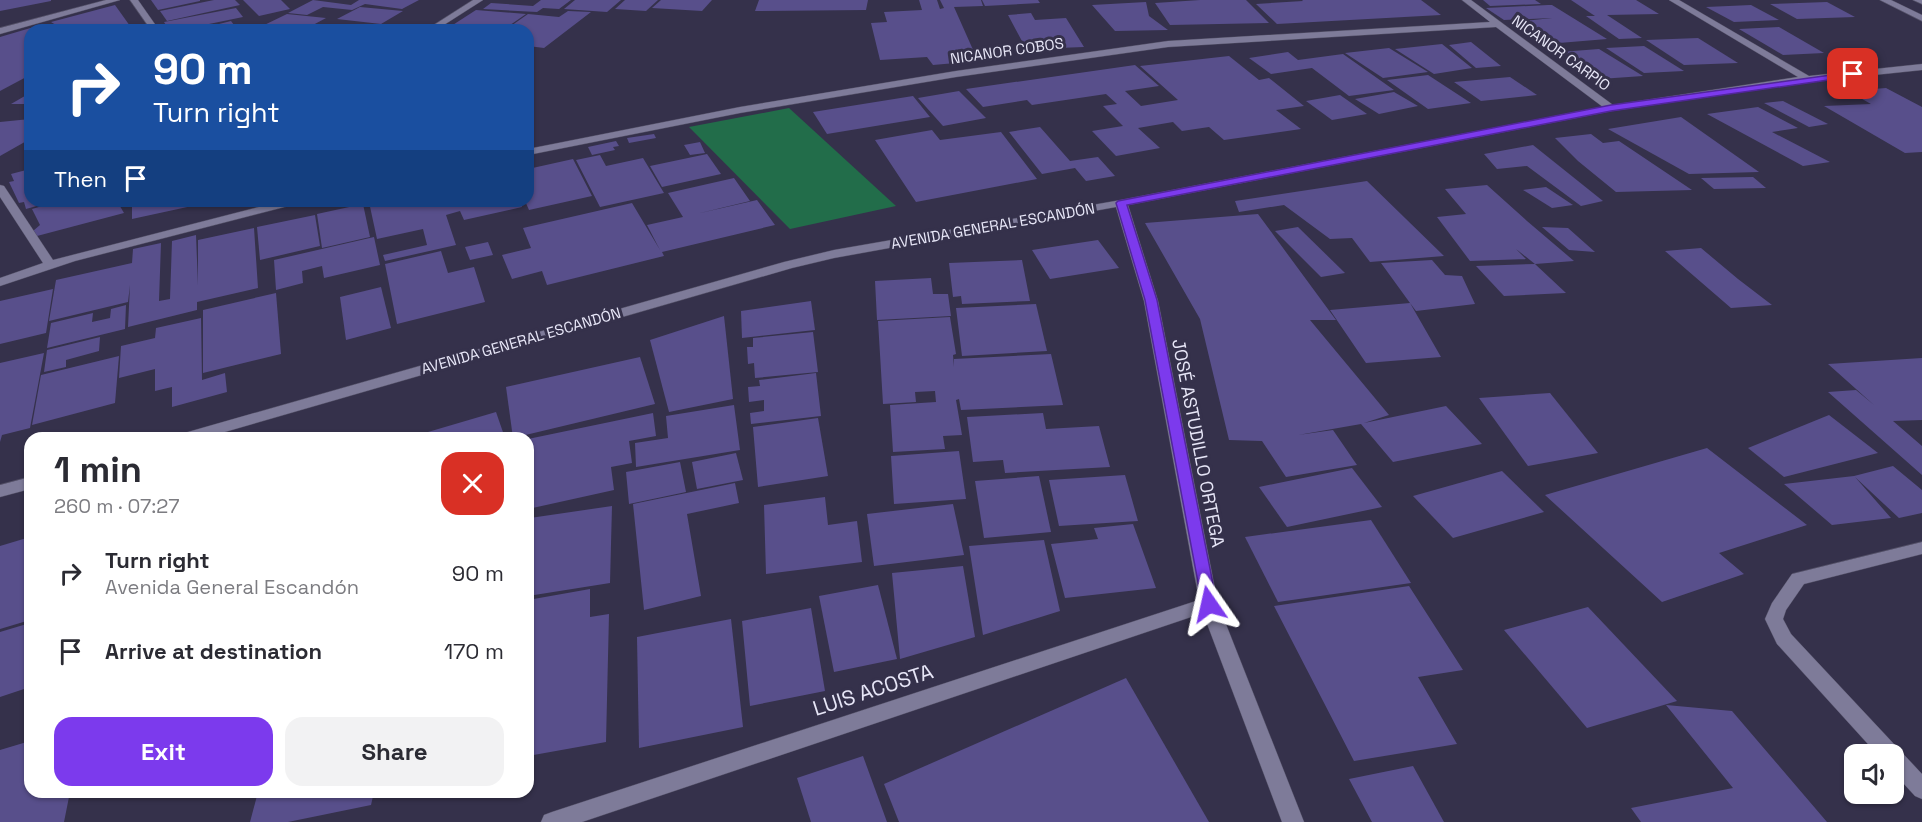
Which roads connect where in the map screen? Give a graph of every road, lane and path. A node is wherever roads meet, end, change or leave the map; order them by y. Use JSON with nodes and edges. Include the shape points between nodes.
{"nodes":[{"id":1,"x":116,"y":0,"type":"edge"},
{"id":2,"x":134,"y":0,"type":"edge"},
{"id":3,"x":479,"y":0,"type":"edge"},
{"id":4,"x":1466,"y":0,"type":"edge"},
{"id":5,"x":1673,"y":0,"type":"edge"},
{"id":6,"x":1884,"y":0,"type":"edge"},
{"id":7,"x":1917,"y":0,"type":"edge"},
{"id":8,"x":1922,"y":2,"type":"edge"},
{"id":9,"x":1922,"y":18,"type":"edge"},
{"id":10,"x":26,"y":24,"type":"edge"},
{"id":11,"x":151,"y":24,"type":"edge"},
{"id":12,"x":440,"y":24,"type":"edge"},
{"id":13,"x":1496,"y":24,"type":"junction"},
{"id":14,"x":24,"y":25,"type":"edge"},
{"id":15,"x":0,"y":31,"type":"edge"},
{"id":16,"x":1922,"y":67,"type":"edge"},
{"id":17,"x":1807,"y":79,"type":"junction"},
{"id":18,"x":1611,"y":108,"type":"junction"},
{"id":19,"x":534,"y":151,"type":"edge"},
{"id":20,"x":0,"y":188,"type":"edge"},
{"id":21,"x":1121,"y":203,"type":"junction"},
{"id":22,"x":273,"y":207,"type":"edge"},
{"id":23,"x":50,"y":265,"type":"junction"},
{"id":24,"x":0,"y":282,"type":"edge"},
{"id":25,"x":207,"y":432,"type":"edge"},
{"id":26,"x":24,"y":485,"type":"edge"},
{"id":27,"x":0,"y":491,"type":"edge"},
{"id":28,"x":1922,"y":548,"type":"edge"},
{"id":29,"x":1209,"y":604,"type":"junction"},
{"id":30,"x":1881,"y":744,"type":"edge"},
{"id":31,"x":1904,"y":769,"type":"edge"},
{"id":32,"x":1922,"y":789,"type":"edge"},
{"id":33,"x":1288,"y":819,"type":"edge"},
{"id":34,"x":552,"y":822,"type":"edge"}],
"edges":[{"from":1,"to":10,"type":"street"},
{"from":2,"to":11,"type":"street"},
{"from":3,"to":12,"type":"street"},
{"from":4,"to":13,"type":"street","name":"NICANOR CARPIO"},
{"from":5,"to":17,"type":"street"},
{"from":6,"to":9,"type":"street"},
{"from":7,"to":8,"type":"street"},
{"from":13,"to":18,"type":"street","name":"NICANOR CARPIO"},
{"from":13,"to":19,"type":"street","name":"NICANOR COBOS","via":[[1168,44],[740,110]]},
{"from":14,"to":15,"type":"street"},
{"from":16,"to":17,"type":"street","name":"AVENIDA GENERAL ESCANDÓN"},
{"from":17,"to":18,"type":"street","name":"AVENIDA GENERAL ESCANDÓN"},
{"from":18,"to":21,"type":"street","name":"AVENIDA GENERAL ESCANDÓN"},
{"from":20,"to":23,"type":"street"},
{"from":21,"to":25,"type":"street","name":"AVENIDA GENERAL ESCANDÓN","via":[[789,264]]},
{"from":21,"to":29,"type":"street","name":"JOSÉ ASTUDILLO ORTEGA","via":[[1151,300]]},
{"from":22,"to":23,"type":"street"},
{"from":23,"to":24,"type":"street"},
{"from":26,"to":27,"type":"street"},
{"from":28,"to":30,"type":"street","via":[[1797,579],[1774,619],[1784,639]]},
{"from":29,"to":33,"type":"street","name":"JOSÉ ASTUDILLO ORTEGA"},
{"from":29,"to":34,"type":"street","name":"LUIS ACOSTA"},
{"from":31,"to":32,"type":"street"}]}
